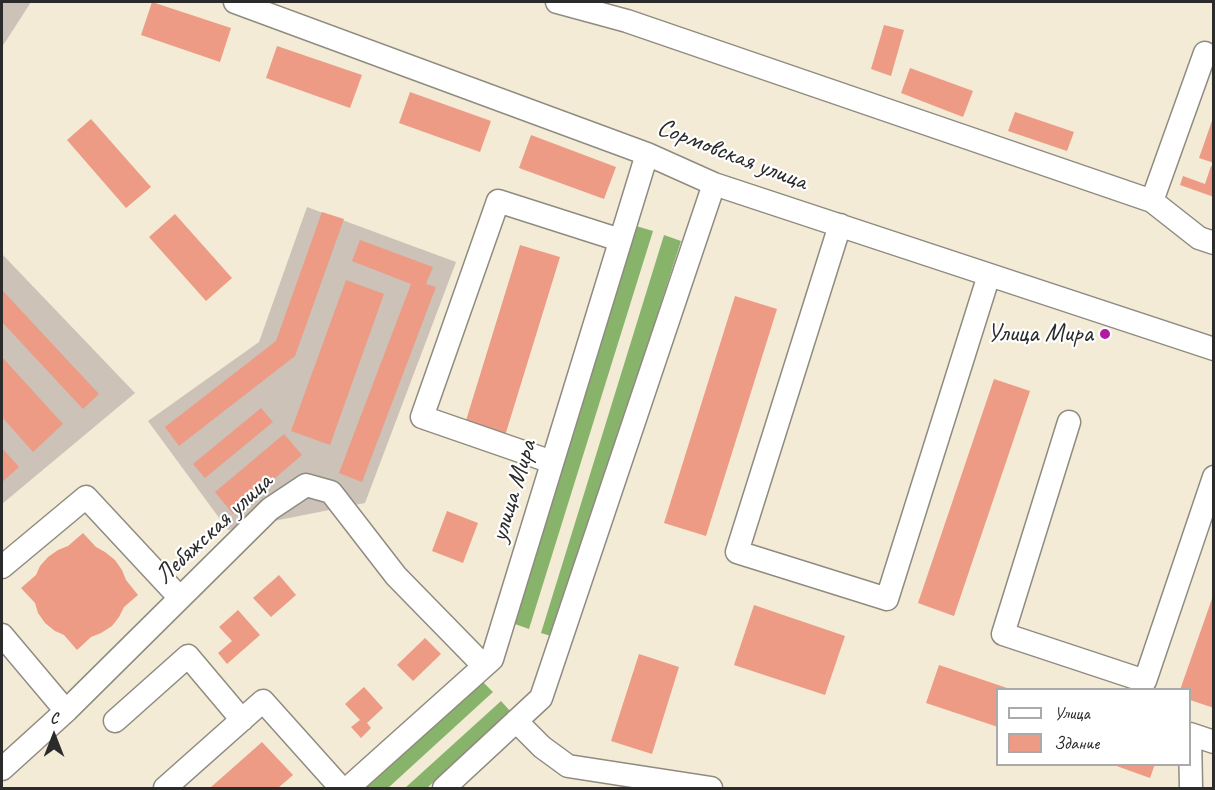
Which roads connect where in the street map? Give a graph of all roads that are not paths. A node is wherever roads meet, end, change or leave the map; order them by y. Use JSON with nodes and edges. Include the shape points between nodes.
{"nodes":[{"id":1,"x":235,"y":2,"type":"edge"},
{"id":2,"x":557,"y":2,"type":"edge"},
{"id":3,"x":1205,"y":53,"type":"dead end"},
{"id":4,"x":647,"y":154,"type":"junction"},
{"id":5,"x":714,"y":184,"type":"junction"},
{"id":6,"x":1152,"y":201,"type":"junction"},
{"id":7,"x":840,"y":225,"type":"junction"},
{"id":8,"x":620,"y":240,"type":"junction"},
{"id":9,"x":1214,"y":243,"type":"edge"},
{"id":10,"x":989,"y":275,"type":"junction"},
{"id":11,"x":1214,"y":349,"type":"edge"},
{"id":12,"x":1069,"y":422,"type":"dead end"},
{"id":13,"x":552,"y":462,"type":"junction"},
{"id":14,"x":1214,"y":477,"type":"edge"},
{"id":15,"x":2,"y":567,"type":"edge"},
{"id":16,"x":180,"y":598,"type":"junction"},
{"id":17,"x":2,"y":635,"type":"edge"},
{"id":18,"x":484,"y":666,"type":"junction"},
{"id":19,"x":1145,"y":685,"type":"edge"},
{"id":20,"x":66,"y":711,"type":"junction"},
{"id":21,"x":242,"y":720,"type":"junction"},
{"id":22,"x":516,"y":721,"type":"junction"},
{"id":23,"x":114,"y":722,"type":"dead end"},
{"id":24,"x":1191,"y":734,"type":"edge"},
{"id":25,"x":1214,"y":742,"type":"edge"},
{"id":26,"x":6,"y":757,"type":"edge"},
{"id":27,"x":1191,"y":766,"type":"edge"},
{"id":28,"x":165,"y":789,"type":"edge"},
{"id":29,"x":342,"y":789,"type":"edge"},
{"id":30,"x":348,"y":789,"type":"edge"},
{"id":31,"x":444,"y":789,"type":"edge"},
{"id":32,"x":711,"y":789,"type":"edge"},
{"id":33,"x":1191,"y":789,"type":"edge"}],
"edges":[{"from":1,"to":4,"type":"street","name":"Сормовская улица"},
{"from":2,"to":6,"type":"street","via":[[627,21]]},
{"from":3,"to":6,"type":"street"},
{"from":4,"to":5,"type":"street","name":"Сормовская улица"},
{"from":4,"to":8,"type":"street","name":"улица Мира"},
{"from":5,"to":7,"type":"street","name":"Сормовская улица"},
{"from":5,"to":22,"type":"street","via":[[541,698]]},
{"from":6,"to":9,"type":"street","via":[[1199,238]]},
{"from":7,"to":10,"type":"street","name":"Сормовская улица"},
{"from":7,"to":10,"type":"street","via":[[737,552],[887,599]]},
{"from":8,"to":13,"type":"street","name":"улица Мира"},
{"from":8,"to":13,"type":"street","via":[[498,201],[422,417]]},
{"from":10,"to":11,"type":"street","name":"Сормовская улица"},
{"from":12,"to":19,"type":"street","via":[[1003,634]]},
{"from":13,"to":18,"type":"street","name":"улица Мира","via":[[492,659]]},
{"from":14,"to":19,"type":"street"},
{"from":15,"to":16,"type":"street","via":[[86,497]]},
{"from":16,"to":18,"type":"street","name":"Лебяжская улица","via":[[270,509],[306,485],[331,492],[396,576]]},
{"from":16,"to":20,"type":"street","name":"Лебяжская улица"},
{"from":17,"to":20,"type":"street"},
{"from":18,"to":30,"type":"street","name":"улица Мира"},
{"from":20,"to":26,"type":"street","name":"Лебяжская улица"},
{"from":21,"to":23,"type":"street","via":[[188,656]]},
{"from":21,"to":28,"type":"street"},
{"from":21,"to":29,"type":"street","via":[[263,701]]},
{"from":22,"to":31,"type":"street"},
{"from":22,"to":32,"type":"street","via":[[568,766]]},
{"from":24,"to":25,"type":"street"},
{"from":27,"to":33,"type":"street"}]}
